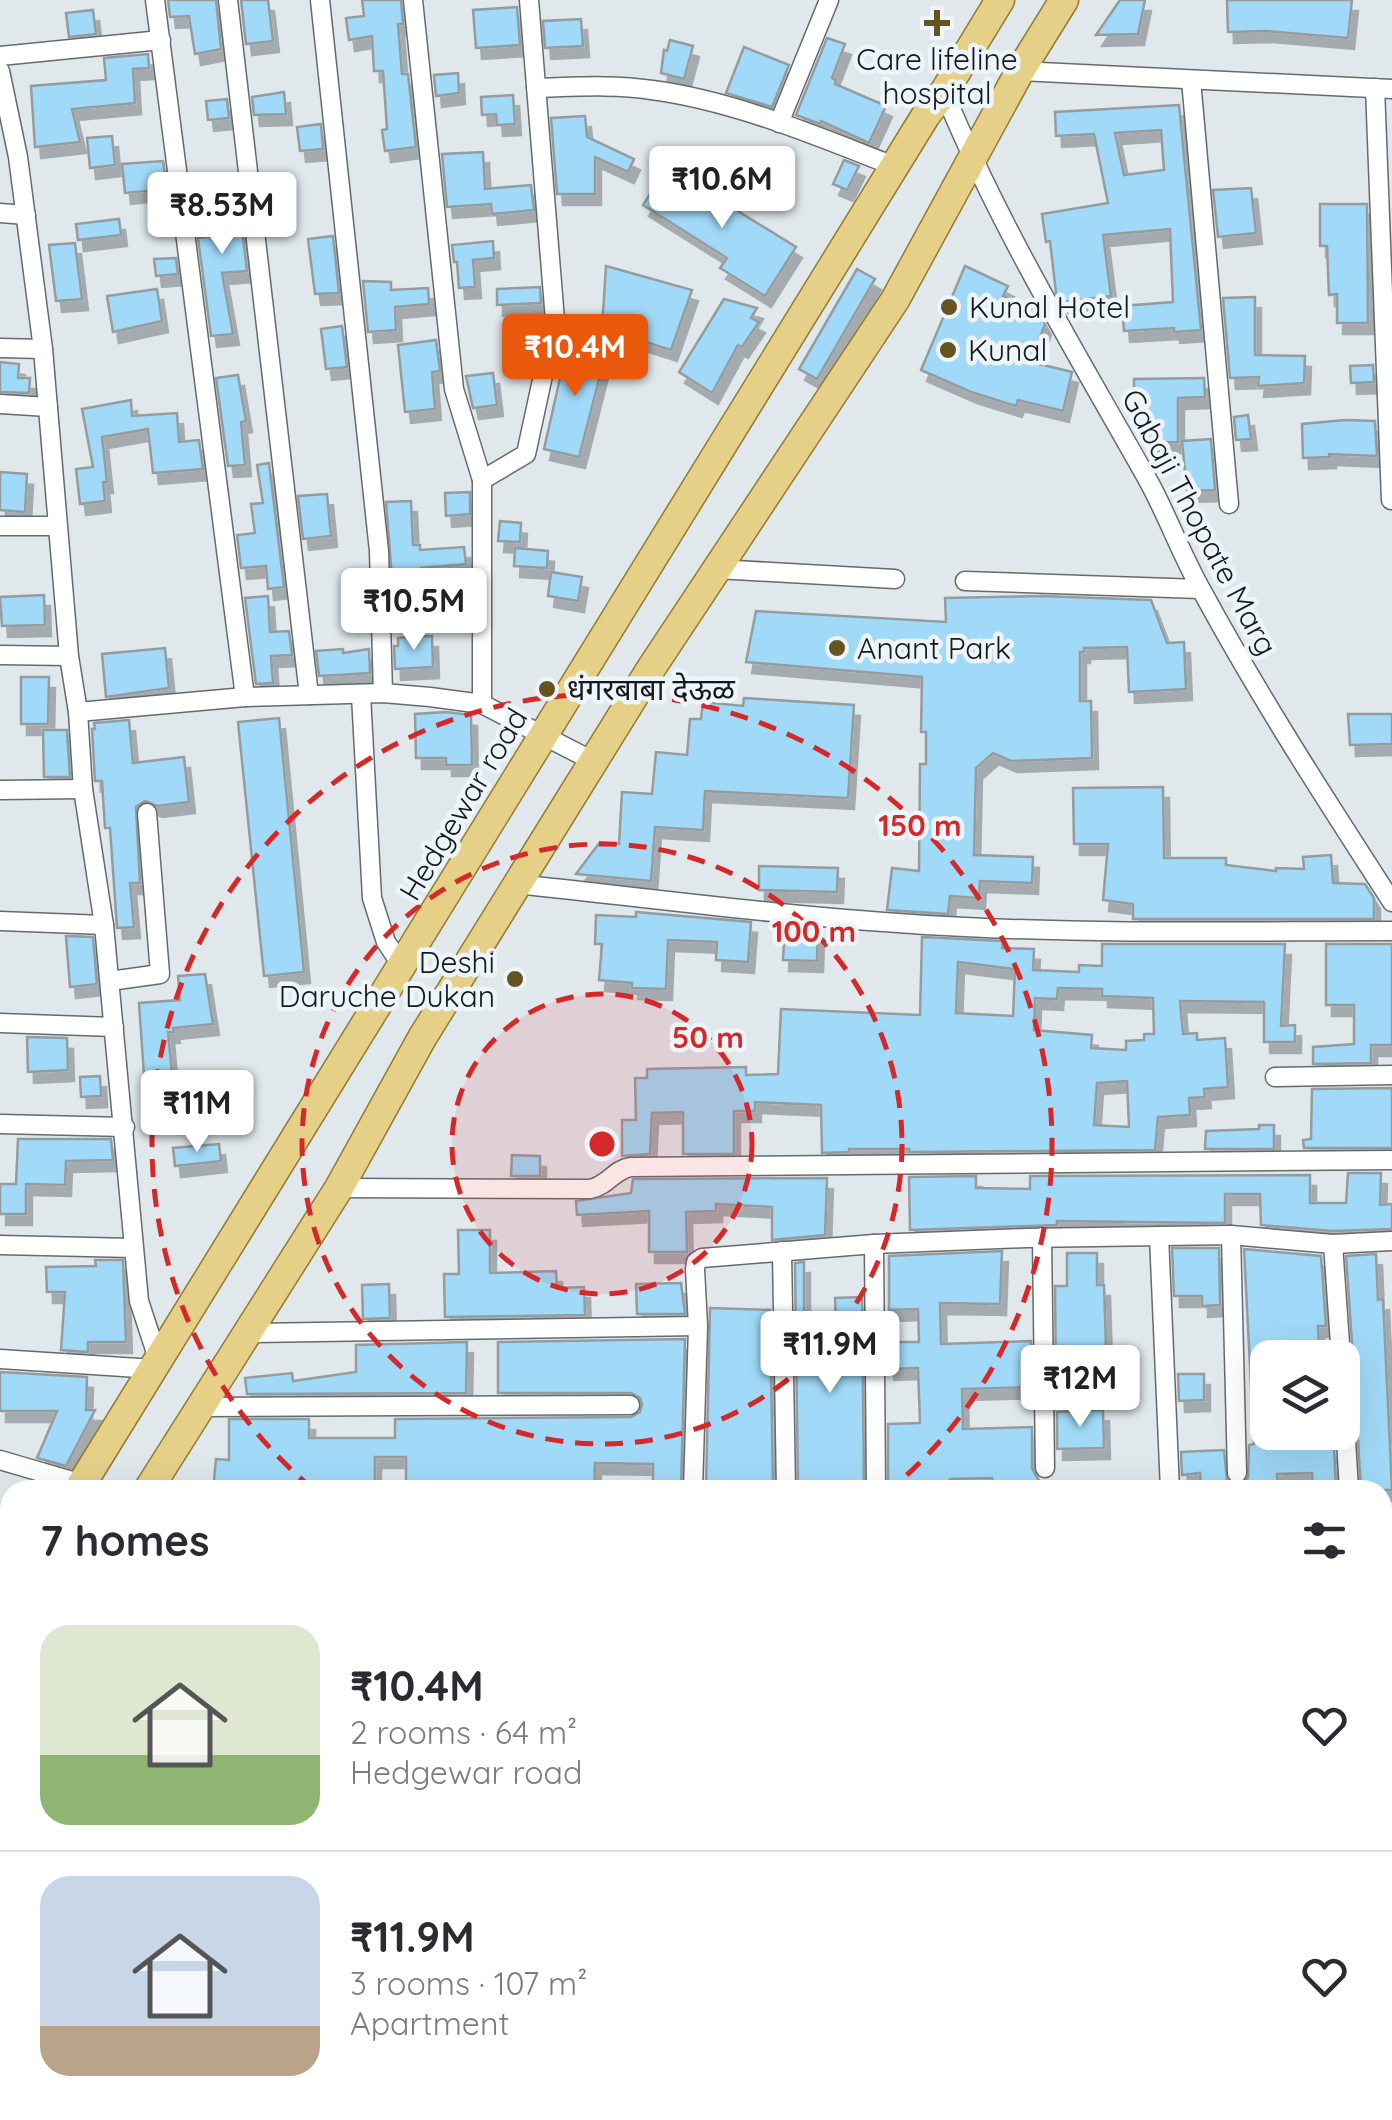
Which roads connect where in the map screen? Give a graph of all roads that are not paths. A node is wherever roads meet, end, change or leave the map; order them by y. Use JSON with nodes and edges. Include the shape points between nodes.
{"nodes":[{"id":1,"x":155,"y":0,"type":"edge"},
{"id":2,"x":228,"y":0,"type":"edge"},
{"id":3,"x":320,"y":0,"type":"edge"},
{"id":4,"x":413,"y":0,"type":"edge"},
{"id":5,"x":529,"y":0,"type":"edge"},
{"id":6,"x":829,"y":0,"type":"edge"},
{"id":7,"x":1000,"y":0,"type":"edge"},
{"id":8,"x":1064,"y":0,"type":"edge"},
{"id":9,"x":161,"y":40,"type":"junction"},
{"id":10,"x":0,"y":56,"type":"edge"},
{"id":11,"x":0,"y":71,"type":"edge"},
{"id":12,"x":1020,"y":71,"type":"junction"},
{"id":13,"x":1191,"y":80,"type":"junction"},
{"id":14,"x":536,"y":88,"type":"junction"},
{"id":15,"x":1383,"y":89,"type":"edge"},
{"id":16,"x":944,"y":92,"type":"junction"},
{"id":17,"x":3,"y":107,"type":"edge"},
{"id":18,"x":779,"y":123,"type":"junction"},
{"id":19,"x":972,"y":160,"type":"junction"},
{"id":20,"x":894,"y":166,"type":"junction"},
{"id":21,"x":0,"y":213,"type":"edge"},
{"id":22,"x":26,"y":215,"type":"junction"},
{"id":23,"x":0,"y":348,"type":"edge"},
{"id":24,"x":43,"y":349,"type":"junction"},
{"id":25,"x":0,"y":404,"type":"edge"},
{"id":26,"x":48,"y":407,"type":"junction"},
{"id":27,"x":482,"y":480,"type":"junction"},
{"id":28,"x":1391,"y":500,"type":"edge"},
{"id":29,"x":1229,"y":504,"type":"dead end"},
{"id":30,"x":0,"y":526,"type":"edge"},
{"id":31,"x":56,"y":526,"type":"junction"},
{"id":32,"x":717,"y":569,"type":"junction"},
{"id":33,"x":895,"y":579,"type":"dead end"},
{"id":34,"x":965,"y":581,"type":"dead end"},
{"id":35,"x":1200,"y":588,"type":"junction"},
{"id":36,"x":0,"y":654,"type":"edge"},
{"id":37,"x":69,"y":656,"type":"junction"},
{"id":38,"x":383,"y":693,"type":"junction"},
{"id":39,"x":309,"y":694,"type":"junction"},
{"id":40,"x":360,"y":695,"type":"junction"},
{"id":41,"x":245,"y":697,"type":"junction"},
{"id":42,"x":482,"y":704,"type":"junction"},
{"id":43,"x":78,"y":712,"type":"junction"},
{"id":44,"x":543,"y":733,"type":"junction"},
{"id":45,"x":593,"y":760,"type":"junction"},
{"id":46,"x":83,"y":789,"type":"junction"},
{"id":47,"x":0,"y":790,"type":"edge"},
{"id":48,"x":147,"y":813,"type":"dead end"},
{"id":49,"x":517,"y":884,"type":"junction"},
{"id":50,"x":1392,"y":902,"type":"edge"},
{"id":51,"x":0,"y":921,"type":"edge"},
{"id":52,"x":104,"y":925,"type":"junction"},
{"id":53,"x":1392,"y":931,"type":"edge"},
{"id":54,"x":402,"y":966,"type":"junction"},
{"id":55,"x":110,"y":980,"type":"junction"},
{"id":56,"x":0,"y":1023,"type":"edge"},
{"id":57,"x":114,"y":1028,"type":"junction"},
{"id":58,"x":1275,"y":1076,"type":"dead end"},
{"id":59,"x":1392,"y":1076,"type":"edge"},
{"id":60,"x":0,"y":1124,"type":"edge"},
{"id":61,"x":125,"y":1127,"type":"junction"},
{"id":62,"x":1392,"y":1160,"type":"edge"},
{"id":63,"x":339,"y":1188,"type":"junction"},
{"id":64,"x":1231,"y":1235,"type":"junction"},
{"id":65,"x":1159,"y":1236,"type":"junction"},
{"id":66,"x":1042,"y":1237,"type":"junction"},
{"id":67,"x":1392,"y":1241,"type":"edge"},
{"id":68,"x":874,"y":1244,"type":"junction"},
{"id":69,"x":1333,"y":1244,"type":"junction"},
{"id":70,"x":0,"y":1245,"type":"edge"},
{"id":71,"x":133,"y":1248,"type":"junction"},
{"id":72,"x":782,"y":1251,"type":"junction"},
{"id":73,"x":698,"y":1326,"type":"junction"},
{"id":74,"x":249,"y":1333,"type":"junction"},
{"id":75,"x":1340,"y":1340,"type":"edge"},
{"id":76,"x":0,"y":1359,"type":"edge"},
{"id":77,"x":156,"y":1366,"type":"junction"},
{"id":78,"x":630,"y":1405,"type":"dead end"},
{"id":79,"x":200,"y":1407,"type":"junction"},
{"id":80,"x":1346,"y":1450,"type":"edge"},
{"id":81,"x":0,"y":1460,"type":"edge"},
{"id":82,"x":1045,"y":1468,"type":"dead end"},
{"id":83,"x":1237,"y":1473,"type":"dead end"},
{"id":84,"x":59,"y":1480,"type":"edge"},
{"id":85,"x":84,"y":1480,"type":"edge"},
{"id":86,"x":162,"y":1480,"type":"edge"},
{"id":87,"x":692,"y":1480,"type":"edge"},
{"id":88,"x":786,"y":1480,"type":"edge"},
{"id":89,"x":876,"y":1480,"type":"edge"},
{"id":90,"x":1170,"y":1480,"type":"edge"},
{"id":91,"x":1347,"y":1480,"type":"edge"}],
"edges":[{"from":1,"to":9,"type":"street"},
{"from":2,"to":39,"type":"street"},
{"from":3,"to":38,"type":"street","via":[[379,551]]},
{"from":4,"to":27,"type":"street","via":[[454,389]]},
{"from":5,"to":14,"type":"street"},
{"from":6,"to":18,"type":"street"},
{"from":7,"to":16,"type":"main road","name":"Hedgewar road"},
{"from":8,"to":12,"type":"main road"},
{"from":9,"to":10,"type":"street"},
{"from":9,"to":41,"type":"street"},
{"from":11,"to":17,"type":"street"},
{"from":12,"to":13,"type":"street"},
{"from":12,"to":19,"type":"main road"},
{"from":13,"to":15,"type":"street"},
{"from":13,"to":29,"type":"street"},
{"from":14,"to":18,"type":"street","via":[[648,89]]},
{"from":14,"to":27,"type":"street","via":[[555,320],[526,454]]},
{"from":15,"to":28,"type":"street"},
{"from":16,"to":19,"type":"street","name":"Gabaji Thopate Marg"},
{"from":16,"to":20,"type":"main road","name":"Hedgewar road"},
{"from":17,"to":22,"type":"street"},
{"from":18,"to":20,"type":"street"},
{"from":19,"to":32,"type":"main road","via":[[895,300]]},
{"from":19,"to":35,"type":"street","name":"Gabaji Thopate Marg","via":[[1161,503]]},
{"from":20,"to":44,"type":"main road","name":"Hedgewar road"},
{"from":21,"to":22,"type":"street"},
{"from":22,"to":24,"type":"street"},
{"from":23,"to":24,"type":"street"},
{"from":24,"to":26,"type":"street"},
{"from":25,"to":26,"type":"street"},
{"from":26,"to":31,"type":"street"},
{"from":27,"to":42,"type":"street"},
{"from":30,"to":31,"type":"street"},
{"from":31,"to":37,"type":"street"},
{"from":32,"to":33,"type":"street"},
{"from":32,"to":45,"type":"main road"},
{"from":34,"to":35,"type":"street"},
{"from":35,"to":50,"type":"street","name":"Gabaji Thopate Marg"},
{"from":36,"to":37,"type":"street"},
{"from":37,"to":43,"type":"street"},
{"from":38,"to":40,"type":"street"},
{"from":38,"to":42,"type":"street"},
{"from":39,"to":40,"type":"street"},
{"from":39,"to":41,"type":"street"},
{"from":40,"to":54,"type":"street","via":[[372,898]]},
{"from":41,"to":43,"type":"street"},
{"from":42,"to":44,"type":"street"},
{"from":43,"to":46,"type":"street"},
{"from":44,"to":45,"type":"street"},
{"from":44,"to":54,"type":"main road","name":"Hedgewar road"},
{"from":45,"to":49,"type":"main road"},
{"from":46,"to":47,"type":"street"},
{"from":46,"to":52,"type":"street"},
{"from":48,"to":55,"type":"street","via":[[160,974]]},
{"from":49,"to":53,"type":"street","via":[[966,927]]},
{"from":49,"to":63,"type":"main road"},
{"from":51,"to":52,"type":"street"},
{"from":52,"to":55,"type":"street"},
{"from":54,"to":77,"type":"main road","name":"Hedgewar road"},
{"from":55,"to":57,"type":"street"},
{"from":56,"to":57,"type":"street"},
{"from":57,"to":61,"type":"street"},
{"from":58,"to":59,"type":"street"},
{"from":60,"to":61,"type":"street"},
{"from":61,"to":71,"type":"street"},
{"from":62,"to":63,"type":"street","via":[[631,1167],[590,1189]]},
{"from":63,"to":74,"type":"main road"},
{"from":64,"to":65,"type":"street"},
{"from":64,"to":69,"type":"street"},
{"from":64,"to":83,"type":"street"},
{"from":65,"to":66,"type":"street"},
{"from":65,"to":90,"type":"street"},
{"from":66,"to":68,"type":"street"},
{"from":66,"to":82,"type":"street"},
{"from":67,"to":69,"type":"street"},
{"from":68,"to":72,"type":"street"},
{"from":68,"to":89,"type":"street"},
{"from":69,"to":75,"type":"street"},
{"from":70,"to":71,"type":"street"},
{"from":71,"to":77,"type":"street"},
{"from":72,"to":73,"type":"street","via":[[712,1254],[696,1262]]},
{"from":72,"to":88,"type":"street"},
{"from":73,"to":74,"type":"street"},
{"from":73,"to":87,"type":"street"},
{"from":74,"to":79,"type":"main road"},
{"from":76,"to":77,"type":"street"},
{"from":77,"to":85,"type":"main road","name":"Hedgewar road"},
{"from":78,"to":79,"type":"street"},
{"from":79,"to":86,"type":"main road"},
{"from":80,"to":91,"type":"street"},
{"from":81,"to":84,"type":"street"}]}
